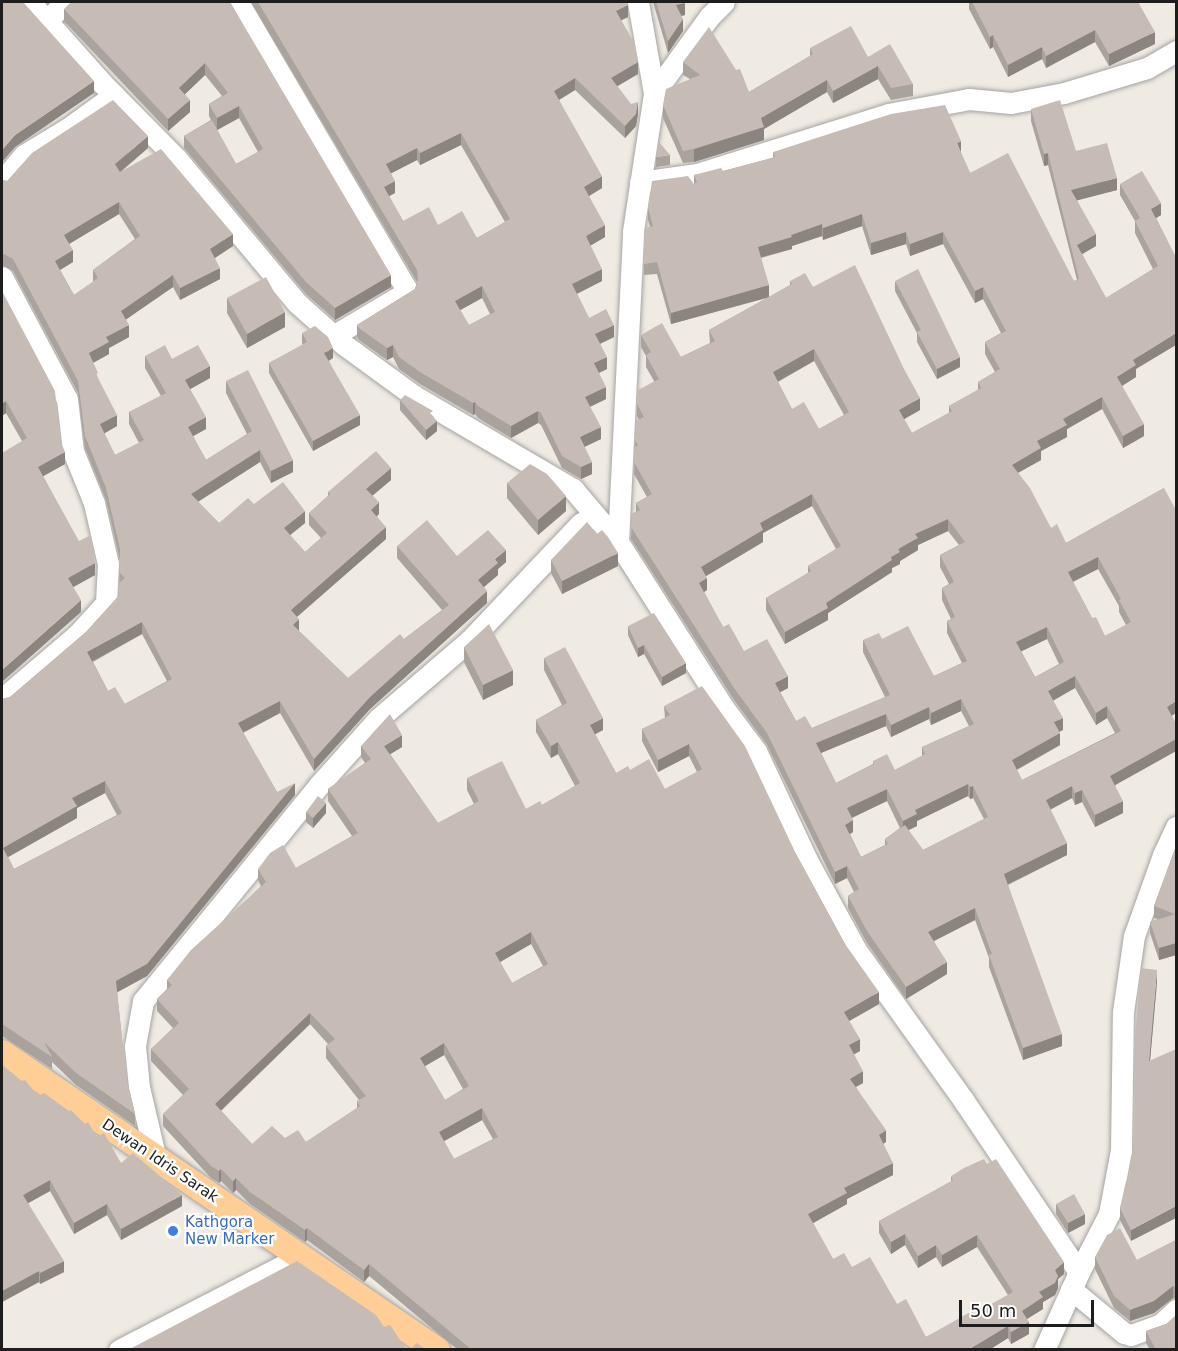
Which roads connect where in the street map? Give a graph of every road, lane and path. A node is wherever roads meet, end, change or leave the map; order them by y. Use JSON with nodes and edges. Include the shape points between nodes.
{"nodes":[{"id":1,"x":30,"y":2,"type":"edge"},
{"id":2,"x":65,"y":2,"type":"edge"},
{"id":3,"x":238,"y":2,"type":"edge"},
{"id":4,"x":638,"y":2,"type":"edge"},
{"id":5,"x":724,"y":2,"type":"edge"},
{"id":6,"x":47,"y":21,"type":"junction"},
{"id":7,"x":1176,"y":51,"type":"edge"},
{"id":8,"x":654,"y":93,"type":"junction"},
{"id":9,"x":114,"y":95,"type":"junction"},
{"id":10,"x":2,"y":181,"type":"edge"},
{"id":11,"x":640,"y":182,"type":"junction"},
{"id":12,"x":2,"y":277,"type":"edge"},
{"id":13,"x":333,"y":336,"type":"junction"},
{"id":14,"x":595,"y":515,"type":"junction"},
{"id":15,"x":618,"y":542,"type":"junction"},
{"id":16,"x":2,"y":699,"type":"edge"},
{"id":17,"x":1176,"y":827,"type":"edge"},
{"id":18,"x":1170,"y":850,"type":"edge"},
{"id":19,"x":2,"y":1053,"type":"edge"},
{"id":20,"x":156,"y":1160,"type":"junction"},
{"id":21,"x":301,"y":1256,"type":"junction"},
{"id":22,"x":1075,"y":1281,"type":"junction"},
{"id":23,"x":1176,"y":1310,"type":"edge"},
{"id":24,"x":119,"y":1350,"type":"edge"},
{"id":25,"x":437,"y":1350,"type":"edge"},
{"id":26,"x":1044,"y":1350,"type":"edge"}],
"edges":[{"from":1,"to":6,"type":"street"},
{"from":2,"to":6,"type":"street"},
{"from":3,"to":13,"type":"street","via":[[406,288],[405,293]]},
{"from":4,"to":8,"type":"street"},
{"from":5,"to":8,"type":"street","via":[[709,16]]},
{"from":6,"to":9,"type":"street"},
{"from":7,"to":11,"type":"street","via":[[1147,68],[1064,93],[1011,103],[969,99],[888,114],[697,174]]},
{"from":8,"to":11,"type":"street"},
{"from":9,"to":10,"type":"street","via":[[24,155]]},
{"from":9,"to":13,"type":"street","via":[[177,159],[297,303]]},
{"from":11,"to":15,"type":"street","via":[[633,231]]},
{"from":12,"to":16,"type":"street","via":[[67,399],[73,451],[94,503],[108,564],[106,603],[78,634]]},
{"from":13,"to":14,"type":"street","via":[[413,396],[573,489]]},
{"from":14,"to":15,"type":"street"},
{"from":14,"to":20,"type":"street","via":[[580,524],[470,640],[378,719],[319,785],[143,1001],[135,1046],[139,1087]]},
{"from":15,"to":22,"type":"street","via":[[723,707],[756,751],[807,860],[856,950],[964,1101]]},
{"from":17,"to":18,"type":"street"},
{"from":18,"to":22,"type":"street","via":[[1134,936],[1124,1012],[1121,1150],[1109,1214]]},
{"from":19,"to":20,"type":"main road","name":"Dewan Idris Sarak"},
{"from":20,"to":21,"type":"main road","name":"Dewan Idris Sarak"},
{"from":21,"to":24,"type":"street"},
{"from":21,"to":25,"type":"main road","name":"Dewan Idris Sarak"},
{"from":22,"to":23,"type":"street","via":[[1124,1333],[1131,1335],[1161,1324]]},
{"from":22,"to":26,"type":"street"}]}
